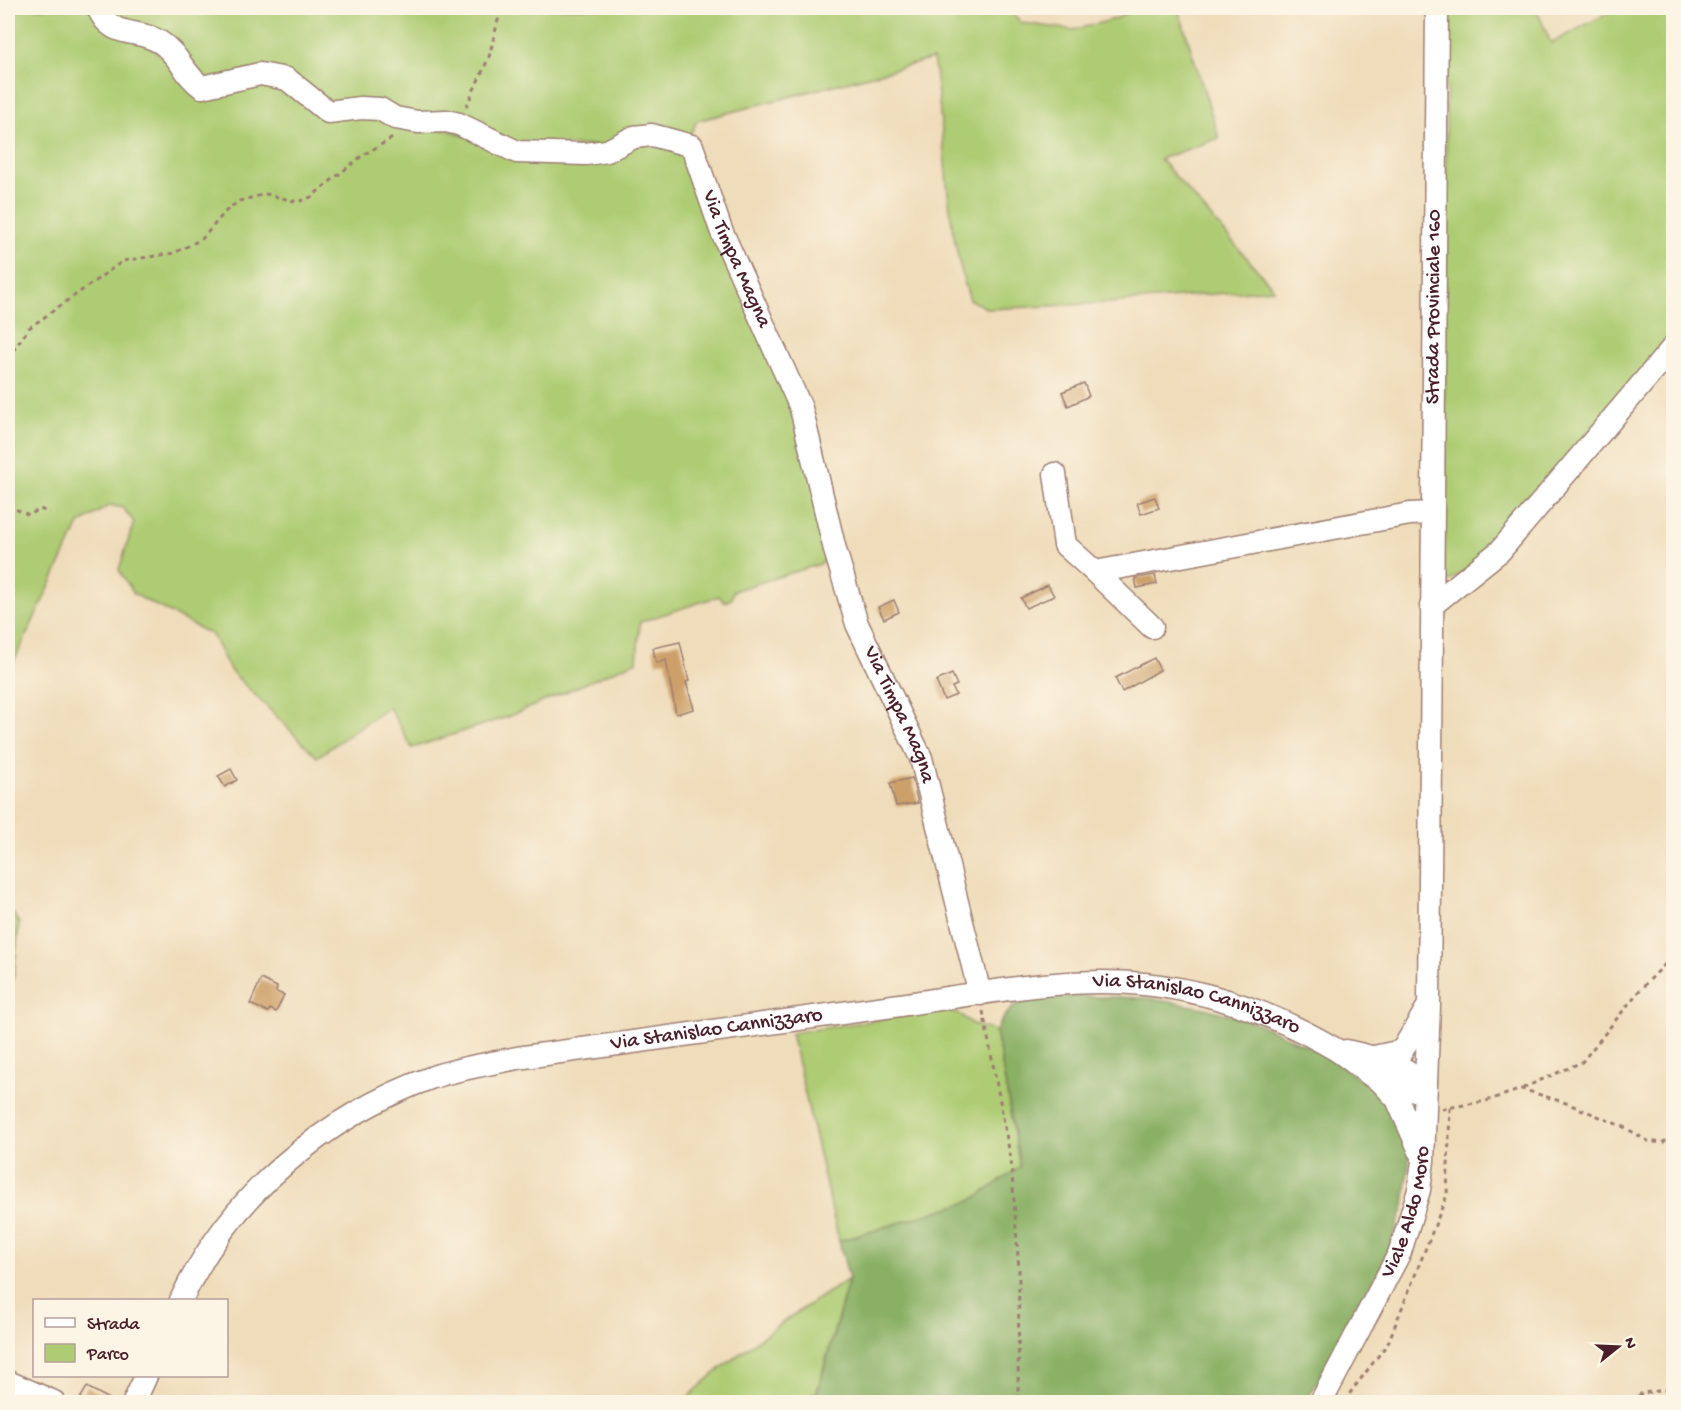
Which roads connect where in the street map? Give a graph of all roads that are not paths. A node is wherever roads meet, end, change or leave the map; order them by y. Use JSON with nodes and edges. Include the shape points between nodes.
{"nodes":[{"id":1,"x":98,"y":8,"type":"edge"},
{"id":2,"x":1437,"y":8,"type":"edge"},
{"id":3,"x":1674,"y":346,"type":"edge"},
{"id":4,"x":1055,"y":474,"type":"dead end"},
{"id":5,"x":1432,"y":513,"type":"junction"},
{"id":6,"x":1095,"y":572,"type":"junction"},
{"id":7,"x":1431,"y":606,"type":"junction"},
{"id":8,"x":1152,"y":627,"type":"dead end"},
{"id":9,"x":980,"y":994,"type":"junction"},
{"id":10,"x":1429,"y":1005,"type":"junction"},
{"id":11,"x":1335,"y":1049,"type":"junction"},
{"id":12,"x":1374,"y":1057,"type":"junction"},
{"id":13,"x":1384,"y":1084,"type":"junction"},
{"id":14,"x":1425,"y":1088,"type":"junction"},
{"id":15,"x":1423,"y":1161,"type":"junction"},
{"id":16,"x":182,"y":1299,"type":"edge"},
{"id":17,"x":146,"y":1377,"type":"edge"},
{"id":18,"x":8,"y":1382,"type":"edge"},
{"id":19,"x":54,"y":1402,"type":"edge"},
{"id":20,"x":134,"y":1402,"type":"edge"},
{"id":21,"x":1321,"y":1402,"type":"edge"}],
"edges":[{"from":1,"to":9,"type":"street","name":"Via Timpa Magna","via":[[104,21],[118,31],[140,34],[174,52],[187,74],[202,87],[260,74],[287,79],[328,112],[380,109],[395,118],[446,121],[517,152],[586,154],[607,151],[634,137],[652,135],[692,146],[721,230],[801,408],[829,529],[857,624],[921,758]]},
{"from":2,"to":5,"type":"street","name":"Strada Provinciale 160"},
{"from":3,"to":7,"type":"street","via":[[1500,551]]},
{"from":4,"to":6,"type":"street","via":[[1065,545]]},
{"from":5,"to":6,"type":"street"},
{"from":5,"to":7,"type":"street","name":"Strada Provinciale 160"},
{"from":6,"to":8,"type":"street"},
{"from":7,"to":10,"type":"street","name":"Strada Provinciale 160"},
{"from":9,"to":11,"type":"street","name":"Via Stanislao Cannizzaro","via":[[1051,984],[1144,984],[1217,998],[1266,1014]]},
{"from":9,"to":16,"type":"street","name":"Via Stanislao Cannizzaro","via":[[517,1059],[435,1076],[352,1113],[290,1159],[262,1185],[214,1242]]},
{"from":10,"to":12,"type":"street","via":[[1402,1051]]},
{"from":10,"to":14,"type":"street","name":"Viale Aldo Moro"},
{"from":11,"to":12,"type":"street"},
{"from":11,"to":13,"type":"street"},
{"from":12,"to":14,"type":"street","via":[[1419,1079]]},
{"from":13,"to":14,"type":"street","via":[[1402,1091]]},
{"from":13,"to":15,"type":"street","via":[[1406,1116]]},
{"from":14,"to":15,"type":"street","name":"Viale Aldo Moro"},
{"from":15,"to":21,"type":"street","name":"Viale Aldo Moro","via":[[1419,1190],[1400,1252]]},
{"from":17,"to":20,"type":"street"},
{"from":18,"to":19,"type":"street"}]}
